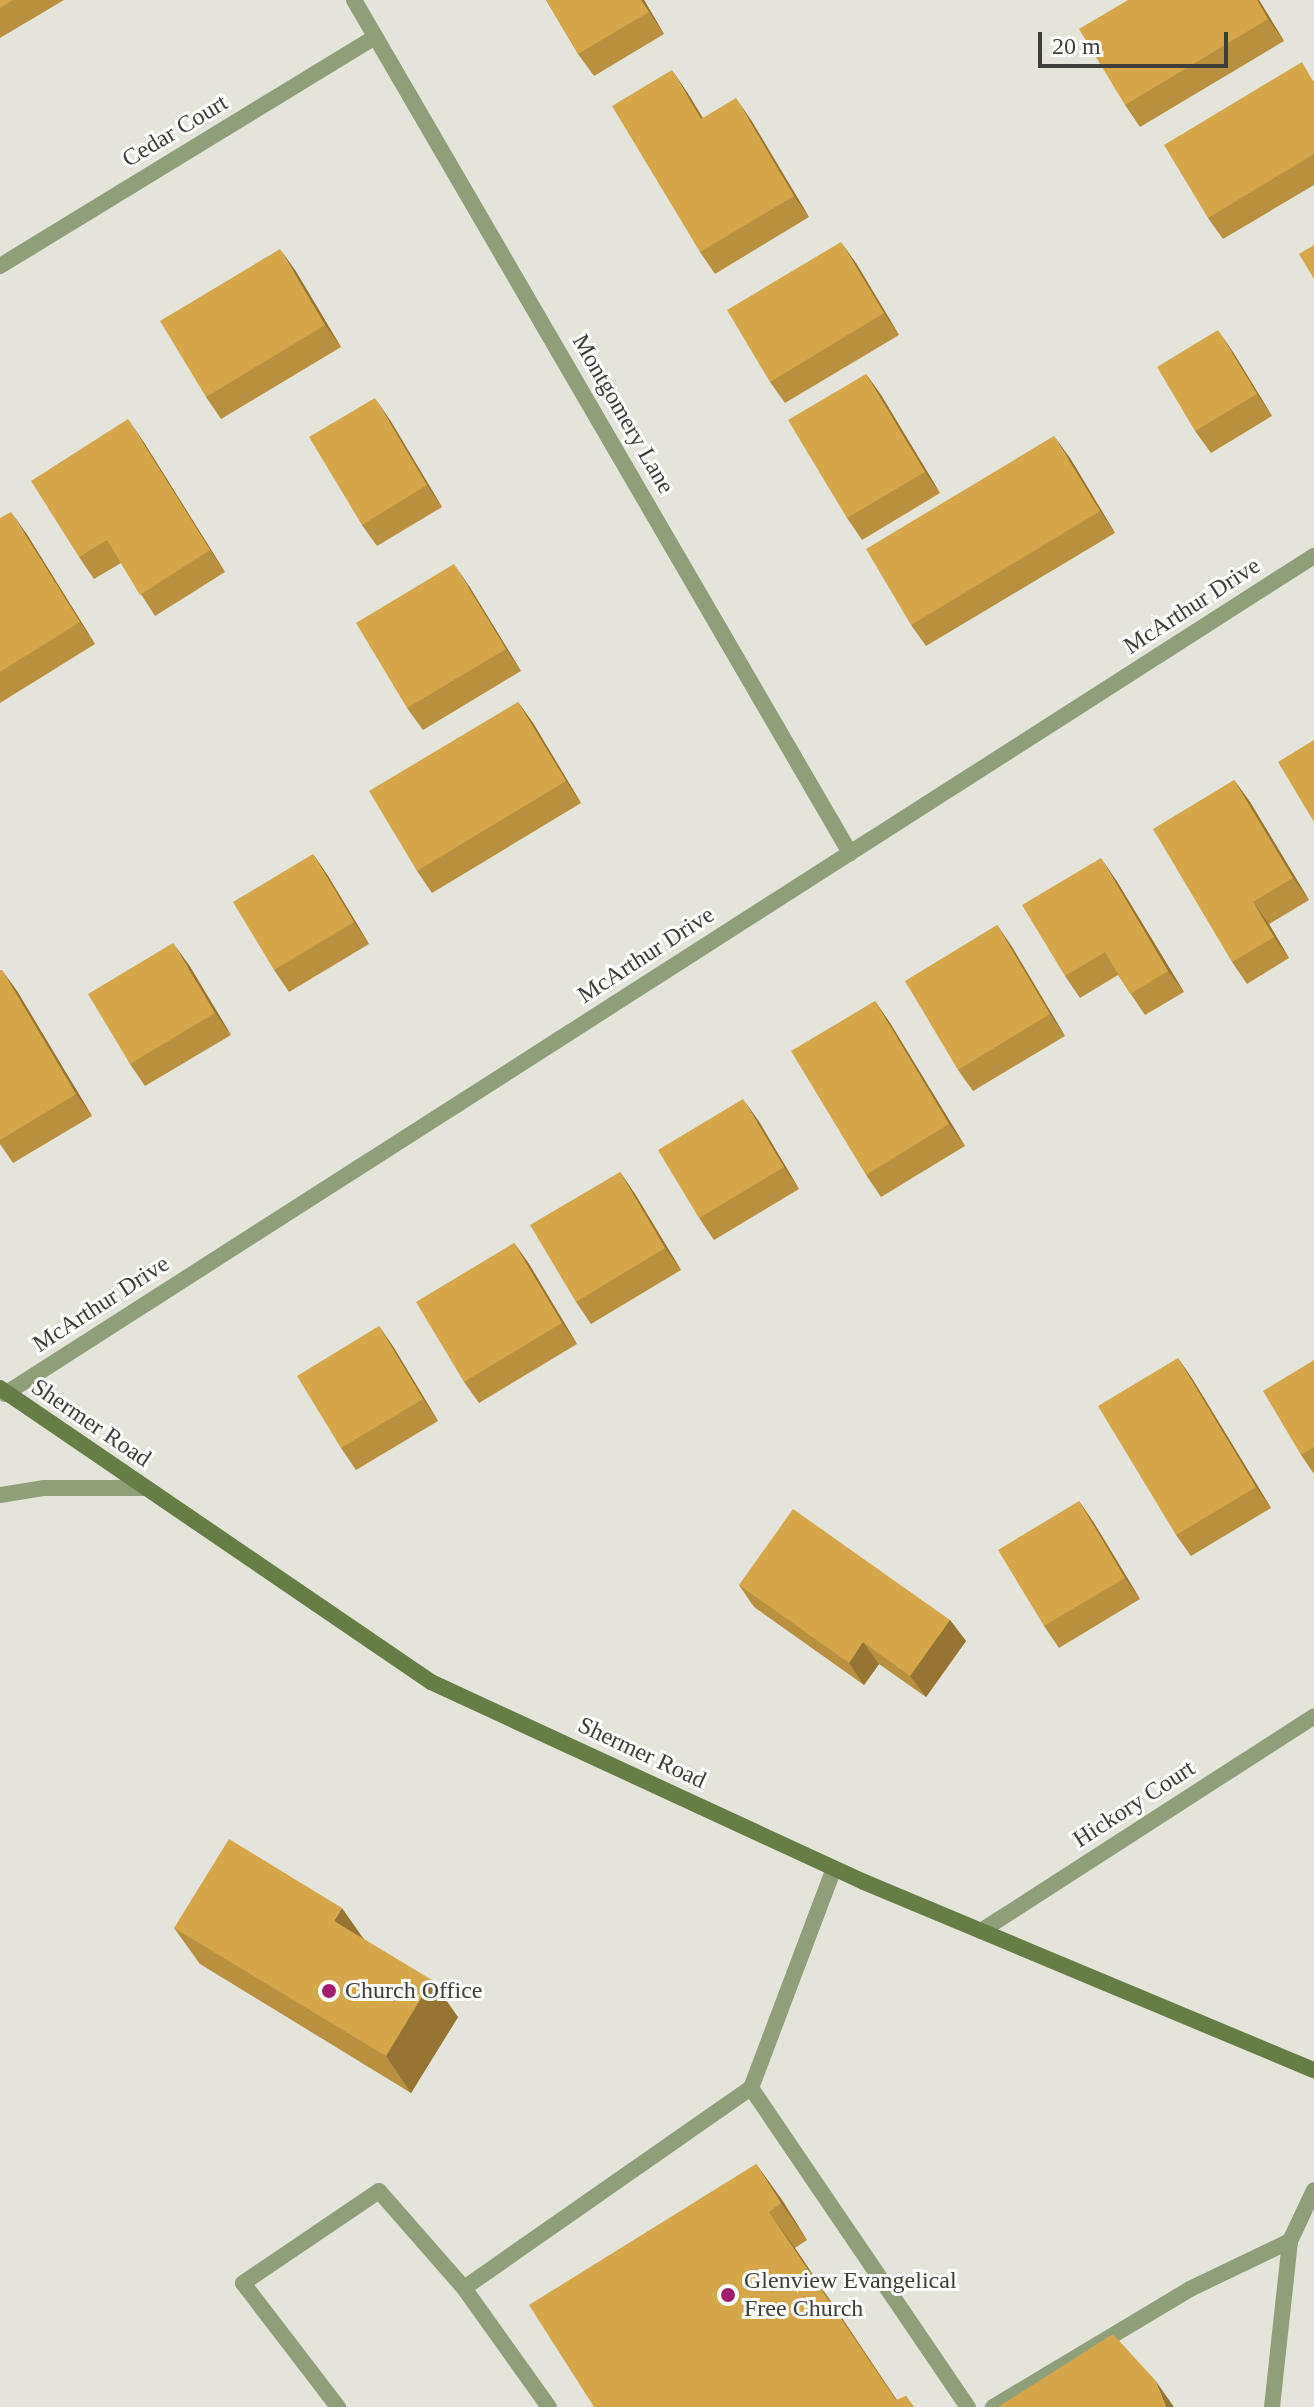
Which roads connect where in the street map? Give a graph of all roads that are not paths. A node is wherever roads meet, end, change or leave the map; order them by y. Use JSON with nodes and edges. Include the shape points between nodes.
{"nodes":[{"id":1,"x":354,"y":0,"type":"edge"},
{"id":2,"x":375,"y":37,"type":"junction"},
{"id":3,"x":0,"y":266,"type":"edge"},
{"id":4,"x":1314,"y":556,"type":"edge"},
{"id":5,"x":850,"y":853,"type":"junction"},
{"id":6,"x":3,"y":1391,"type":"edge"},
{"id":7,"x":144,"y":1488,"type":"junction"},
{"id":8,"x":0,"y":1495,"type":"edge"},
{"id":9,"x":1314,"y":1716,"type":"edge"},
{"id":10,"x":834,"y":1868,"type":"junction"},
{"id":11,"x":981,"y":1931,"type":"junction"},
{"id":12,"x":1314,"y":2070,"type":"edge"},
{"id":13,"x":751,"y":2088,"type":"junction"},
{"id":14,"x":1314,"y":2190,"type":"edge"},
{"id":15,"x":1290,"y":2241,"type":"junction"},
{"id":16,"x":464,"y":2288,"type":"junction"},
{"id":17,"x":338,"y":2407,"type":"edge"},
{"id":18,"x":549,"y":2407,"type":"edge"},
{"id":19,"x":968,"y":2407,"type":"edge"},
{"id":20,"x":993,"y":2407,"type":"edge"},
{"id":21,"x":1272,"y":2407,"type":"edge"}],
"edges":[{"from":1,"to":2,"type":"street","name":"Montgomery Lane"},
{"from":2,"to":3,"type":"street","name":"Cedar Court"},
{"from":2,"to":5,"type":"street","name":"Montgomery Lane"},
{"from":4,"to":5,"type":"street","name":"McArthur Drive"},
{"from":5,"to":6,"type":"street","name":"McArthur Drive"},
{"from":6,"to":7,"type":"main road","name":"Shermer Road"},
{"from":7,"to":8,"type":"street","via":[[44,1488]]},
{"from":7,"to":10,"type":"main road","name":"Shermer Road","via":[[431,1682]]},
{"from":9,"to":11,"type":"street","name":"Hickory Court"},
{"from":10,"to":11,"type":"main road","name":"Shermer Road"},
{"from":10,"to":13,"type":"street"},
{"from":11,"to":12,"type":"main road","name":"Shermer Road"},
{"from":13,"to":16,"type":"street"},
{"from":13,"to":19,"type":"street"},
{"from":14,"to":15,"type":"street"},
{"from":15,"to":20,"type":"street","via":[[1190,2289]]},
{"from":15,"to":21,"type":"street"},
{"from":16,"to":17,"type":"street","via":[[379,2191],[243,2283]]},
{"from":16,"to":18,"type":"street"}]}
